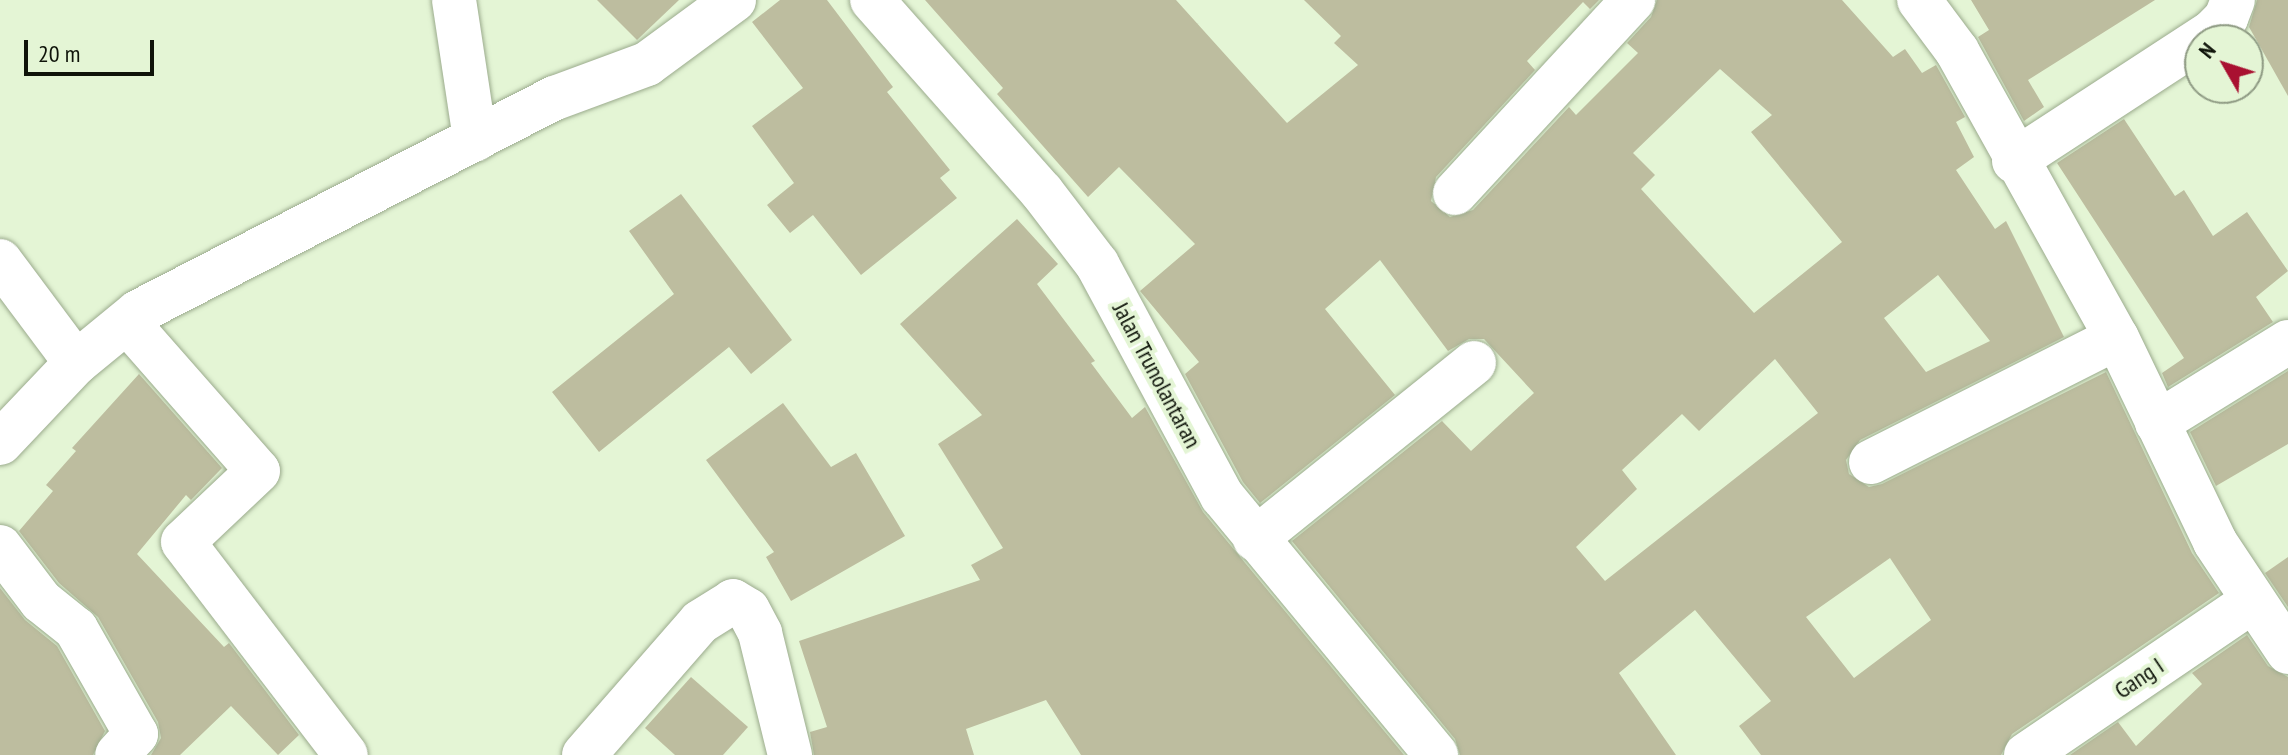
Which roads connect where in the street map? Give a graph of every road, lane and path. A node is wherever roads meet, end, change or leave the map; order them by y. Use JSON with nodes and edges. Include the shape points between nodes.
{"nodes":[{"id":1,"x":454,"y":0,"type":"edge"},
{"id":2,"x":734,"y":0,"type":"edge"},
{"id":3,"x":872,"y":0,"type":"edge"},
{"id":4,"x":1633,"y":0,"type":"edge"},
{"id":5,"x":1919,"y":0,"type":"edge"},
{"id":6,"x":2233,"y":0,"type":"edge"},
{"id":7,"x":475,"y":139,"type":"junction"},
{"id":8,"x":2014,"y":161,"type":"junction"},
{"id":9,"x":1455,"y":193,"type":"dead end"},
{"id":10,"x":0,"y":261,"type":"edge"},
{"id":11,"x":127,"y":322,"type":"junction"},
{"id":12,"x":2117,"y":338,"type":"junction"},
{"id":13,"x":2288,"y":342,"type":"edge"},
{"id":14,"x":76,"y":363,"type":"junction"},
{"id":15,"x":1474,"y":363,"type":"dead end"},
{"id":16,"x":2157,"y":423,"type":"junction"},
{"id":17,"x":0,"y":443,"type":"edge"},
{"id":18,"x":1871,"y":462,"type":"dead end"},
{"id":19,"x":1255,"y":539,"type":"junction"},
{"id":20,"x":0,"y":547,"type":"edge"},
{"id":21,"x":2251,"y":602,"type":"junction"},
{"id":22,"x":2288,"y":652,"type":"edge"},
{"id":23,"x":117,"y":755,"type":"edge"},
{"id":24,"x":346,"y":755,"type":"edge"},
{"id":25,"x":584,"y":755,"type":"edge"},
{"id":26,"x":790,"y":755,"type":"edge"},
{"id":27,"x":1436,"y":755,"type":"edge"},
{"id":28,"x":2026,"y":755,"type":"edge"}],
"edges":[{"from":1,"to":7,"type":"street"},
{"from":2,"to":7,"type":"street","via":[[647,64],[555,98]]},
{"from":3,"to":19,"type":"street","name":"Jalan Trunolantaran","via":[[1042,192],[1097,264],[1176,416]]},
{"from":4,"to":9,"type":"street"},
{"from":5,"to":8,"type":"street","via":[[1957,51]]},
{"from":6,"to":8,"type":"street","via":[[2226,18],[2212,32]]},
{"from":7,"to":11,"type":"street"},
{"from":8,"to":12,"type":"street"},
{"from":10,"to":14,"type":"street"},
{"from":11,"to":14,"type":"street"},
{"from":11,"to":24,"type":"street","via":[[258,471],[183,542]]},
{"from":12,"to":16,"type":"street"},
{"from":12,"to":18,"type":"street"},
{"from":13,"to":16,"type":"street"},
{"from":14,"to":17,"type":"street"},
{"from":15,"to":19,"type":"street"},
{"from":16,"to":21,"type":"street"},
{"from":19,"to":27,"type":"street","name":"Jalan Trunolantaran"},
{"from":20,"to":23,"type":"street","via":[[41,601],[76,629],[136,734]]},
{"from":21,"to":22,"type":"street"},
{"from":21,"to":28,"type":"street","name":"Gang I"},
{"from":25,"to":26,"type":"street","via":[[700,622],[733,601],[748,610],[760,633]]}]}
